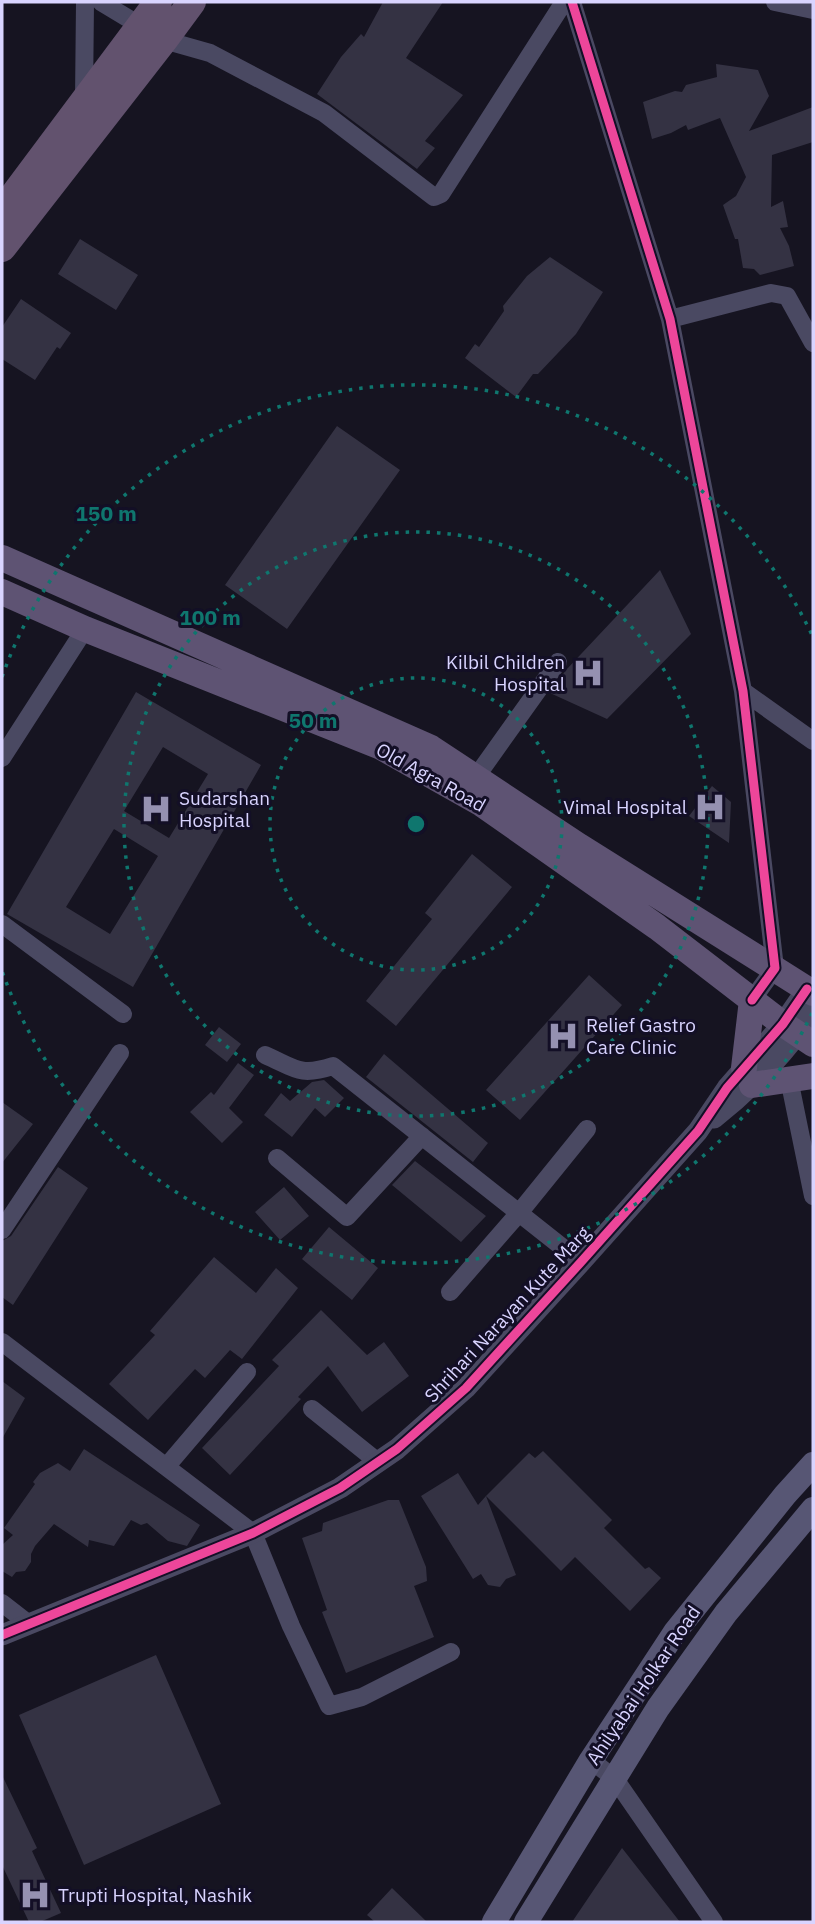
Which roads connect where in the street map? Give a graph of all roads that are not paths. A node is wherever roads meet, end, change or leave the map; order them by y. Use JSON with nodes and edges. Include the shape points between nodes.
{"nodes":[{"id":1,"x":85,"y":2,"type":"edge"},
{"id":2,"x":101,"y":2,"type":"edge"},
{"id":3,"x":158,"y":2,"type":"edge"},
{"id":4,"x":192,"y":2,"type":"edge"},
{"id":5,"x":564,"y":2,"type":"edge"},
{"id":6,"x":572,"y":2,"type":"edge"},
{"id":7,"x":775,"y":2,"type":"edge"},
{"id":8,"x":813,"y":10,"type":"edge"},
{"id":9,"x":139,"y":26,"type":"junction"},
{"id":10,"x":164,"y":40,"type":"junction"},
{"id":11,"x":84,"y":99,"type":"junction"},
{"id":12,"x":2,"y":211,"type":"edge"},
{"id":13,"x":2,"y":248,"type":"edge"},
{"id":14,"x":670,"y":319,"type":"junction"},
{"id":15,"x":813,"y":343,"type":"edge"},
{"id":16,"x":2,"y":558,"type":"edge"},
{"id":17,"x":2,"y":592,"type":"edge"},
{"id":18,"x":85,"y":629,"type":"junction"},
{"id":19,"x":558,"y":662,"type":"dead end"},
{"id":20,"x":743,"y":691,"type":"junction"},
{"id":21,"x":813,"y":741,"type":"edge"},
{"id":22,"x":2,"y":758,"type":"edge"},
{"id":23,"x":476,"y":778,"type":"junction"},
{"id":24,"x":2,"y":924,"type":"edge"},
{"id":25,"x":775,"y":968,"type":"junction"},
{"id":26,"x":752,"y":1000,"type":"junction"},
{"id":27,"x":123,"y":1014,"type":"dead end"},
{"id":28,"x":805,"y":1016,"type":"edge"},
{"id":29,"x":120,"y":1053,"type":"dead end"},
{"id":30,"x":265,"y":1055,"type":"dead end"},
{"id":31,"x":748,"y":1076,"type":"junction"},
{"id":32,"x":801,"y":1078,"type":"edge"},
{"id":33,"x":587,"y":1129,"type":"dead end"},
{"id":34,"x":422,"y":1136,"type":"junction"},
{"id":35,"x":277,"y":1158,"type":"dead end"},
{"id":36,"x":813,"y":1196,"type":"edge"},
{"id":37,"x":519,"y":1213,"type":"junction"},
{"id":38,"x":2,"y":1230,"type":"edge"},
{"id":39,"x":581,"y":1262,"type":"junction"},
{"id":40,"x":450,"y":1292,"type":"dead end"},
{"id":41,"x":2,"y":1342,"type":"edge"},
{"id":42,"x":247,"y":1372,"type":"dead end"},
{"id":43,"x":312,"y":1409,"type":"dead end"},
{"id":44,"x":378,"y":1462,"type":"junction"},
{"id":45,"x":813,"y":1464,"type":"edge"},
{"id":46,"x":166,"y":1467,"type":"junction"},
{"id":47,"x":813,"y":1509,"type":"edge"},
{"id":48,"x":253,"y":1533,"type":"junction"},
{"id":49,"x":2,"y":1603,"type":"edge"},
{"id":50,"x":29,"y":1625,"type":"junction"},
{"id":51,"x":2,"y":1635,"type":"edge"},
{"id":52,"x":451,"y":1652,"type":"dead end"},
{"id":53,"x":591,"y":1760,"type":"junction"},
{"id":54,"x":615,"y":1779,"type":"junction"},
{"id":55,"x":494,"y":1922,"type":"edge"},
{"id":56,"x":526,"y":1922,"type":"edge"},
{"id":57,"x":715,"y":1922,"type":"edge"}],
"edges":[{"from":1,"to":11,"type":"street"},
{"from":2,"to":9,"type":"street"},
{"from":3,"to":9,"type":"highway"},
{"from":4,"to":10,"type":"highway"},
{"from":5,"to":10,"type":"street","via":[[434,197],[324,113],[210,53]]},
{"from":6,"to":14,"type":"street"},
{"from":7,"to":8,"type":"street"},
{"from":9,"to":10,"type":"street"},
{"from":9,"to":11,"type":"highway"},
{"from":10,"to":13,"type":"highway"},
{"from":11,"to":12,"type":"highway"},
{"from":14,"to":15,"type":"street","via":[[779,293],[787,296]]},
{"from":14,"to":20,"type":"street"},
{"from":16,"to":23,"type":"main road","name":"Old Agra Road","via":[[431,748]]},
{"from":17,"to":18,"type":"main road","name":"Old Agra Road"},
{"from":18,"to":22,"type":"street"},
{"from":18,"to":26,"type":"main road","name":"Old Agra Road","via":[[404,760],[482,804]]},
{"from":19,"to":23,"type":"street"},
{"from":20,"to":21,"type":"street"},
{"from":20,"to":25,"type":"street"},
{"from":23,"to":25,"type":"main road","name":"Old Agra Road"},
{"from":24,"to":27,"type":"street"},
{"from":25,"to":26,"type":"street"},
{"from":25,"to":28,"type":"main road","name":"Old Agra Road"},
{"from":26,"to":28,"type":"main road","name":"Old Agra Road"},
{"from":26,"to":31,"type":"main road"},
{"from":28,"to":31,"type":"street","name":"Shrihari Narayan Kute Marg"},
{"from":29,"to":38,"type":"street"},
{"from":30,"to":34,"type":"street","via":[[297,1071],[313,1073],[333,1066]]},
{"from":31,"to":32,"type":"main road"},
{"from":31,"to":39,"type":"street","name":"Shrihari Narayan Kute Marg","via":[[727,1088],[698,1131]]},
{"from":32,"to":36,"type":"street"},
{"from":33,"to":37,"type":"street"},
{"from":34,"to":35,"type":"street","via":[[347,1217]]},
{"from":34,"to":37,"type":"street"},
{"from":37,"to":39,"type":"street"},
{"from":37,"to":40,"type":"street"},
{"from":39,"to":44,"type":"street","name":"Shrihari Narayan Kute Marg","via":[[466,1388]]},
{"from":41,"to":46,"type":"street"},
{"from":42,"to":46,"type":"street"},
{"from":43,"to":44,"type":"street"},
{"from":44,"to":48,"type":"street","name":"Shrihari Narayan Kute Marg","via":[[340,1488]]},
{"from":45,"to":53,"type":"main road","name":"Ahilyabai Holkar Road","via":[[675,1632]]},
{"from":46,"to":48,"type":"street"},
{"from":47,"to":54,"type":"main road","name":"Ahilyabai Holkar Road","via":[[726,1613]]},
{"from":48,"to":50,"type":"street","name":"Shrihari Narayan Kute Marg"},
{"from":48,"to":52,"type":"street","via":[[290,1626],[329,1706],[362,1697]]},
{"from":49,"to":50,"type":"street"},
{"from":50,"to":51,"type":"street","name":"Shrihari Narayan Kute Marg"},
{"from":53,"to":54,"type":"street"},
{"from":53,"to":55,"type":"main road","name":"Ahilyabai Holkar Road"},
{"from":54,"to":56,"type":"main road","name":"Ahilyabai Holkar Road"},
{"from":54,"to":57,"type":"street"}]}
